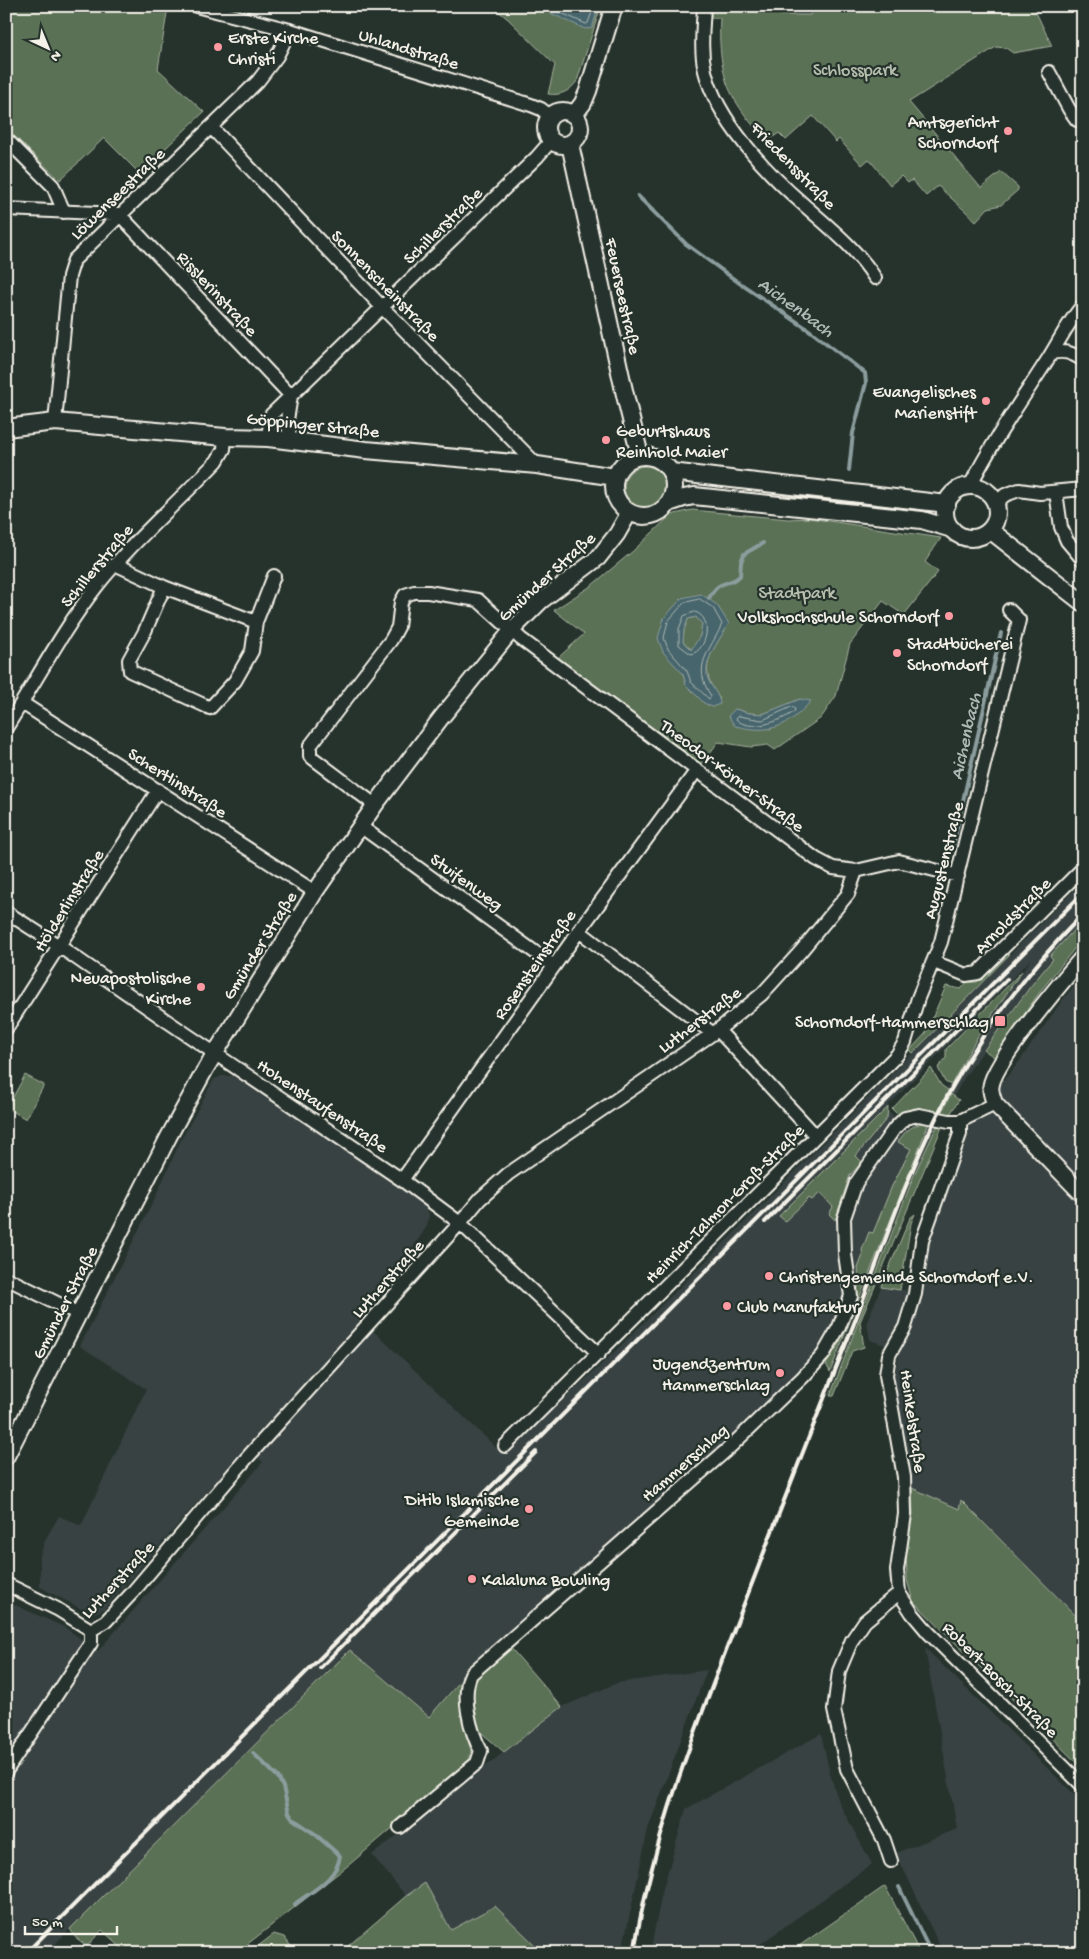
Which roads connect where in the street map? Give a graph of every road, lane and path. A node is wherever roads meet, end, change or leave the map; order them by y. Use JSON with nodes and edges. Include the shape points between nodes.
{"nodes":[{"id":1,"x":196,"y":6,"type":"edge"},
{"id":2,"x":614,"y":6,"type":"edge"},
{"id":3,"x":704,"y":6,"type":"edge"},
{"id":4,"x":290,"y":30,"type":"junction"},
{"id":5,"x":1049,"y":72,"type":"dead end"},
{"id":6,"x":574,"y":115,"type":"junction"},
{"id":7,"x":550,"y":116,"type":"junction"},
{"id":8,"x":1081,"y":121,"type":"edge"},
{"id":9,"x":211,"y":126,"type":"junction"},
{"id":10,"x":6,"y":139,"type":"edge"},
{"id":11,"x":551,"y":140,"type":"junction"},
{"id":12,"x":570,"y":144,"type":"junction"},
{"id":13,"x":7,"y":208,"type":"edge"},
{"id":14,"x":64,"y":212,"type":"junction"},
{"id":15,"x":119,"y":214,"type":"junction"},
{"id":16,"x":875,"y":278,"type":"dead end"},
{"id":17,"x":1083,"y":304,"type":"edge"},
{"id":18,"x":382,"y":307,"type":"junction"},
{"id":19,"x":1052,"y":352,"type":"junction"},
{"id":20,"x":1083,"y":360,"type":"edge"},
{"id":21,"x":291,"y":396,"type":"junction"},
{"id":22,"x":55,"y":422,"type":"junction"},
{"id":23,"x":6,"y":428,"type":"edge"},
{"id":24,"x":225,"y":437,"type":"junction"},
{"id":25,"x":268,"y":438,"type":"junction"},
{"id":26,"x":291,"y":441,"type":"junction"},
{"id":27,"x":640,"y":456,"type":"junction"},
{"id":28,"x":537,"y":466,"type":"junction"},
{"id":29,"x":671,"y":472,"type":"junction"},
{"id":30,"x":615,"y":477,"type":"junction"},
{"id":31,"x":970,"y":486,"type":"junction"},
{"id":32,"x":1083,"y":489,"type":"edge"},
{"id":33,"x":1056,"y":492,"type":"junction"},
{"id":34,"x":669,"y":503,"type":"junction"},
{"id":35,"x":996,"y":503,"type":"junction"},
{"id":36,"x":947,"y":504,"type":"junction"},
{"id":37,"x":629,"y":513,"type":"junction"},
{"id":38,"x":952,"y":529,"type":"junction"},
{"id":39,"x":990,"y":530,"type":"junction"},
{"id":40,"x":1083,"y":560,"type":"edge"},
{"id":41,"x":115,"y":564,"type":"junction"},
{"id":42,"x":274,"y":576,"type":"dead end"},
{"id":43,"x":164,"y":587,"type":"junction"},
{"id":44,"x":1080,"y":601,"type":"edge"},
{"id":45,"x":1009,"y":610,"type":"dead end"},
{"id":46,"x":256,"y":622,"type":"junction"},
{"id":47,"x":512,"y":630,"type":"junction"},
{"id":48,"x":22,"y":703,"type":"junction"},
{"id":49,"x":6,"y":728,"type":"edge"},
{"id":50,"x":697,"y":770,"type":"junction"},
{"id":51,"x":158,"y":790,"type":"junction"},
{"id":52,"x":375,"y":805,"type":"junction"},
{"id":53,"x":360,"y":826,"type":"junction"},
{"id":54,"x":1083,"y":868,"type":"edge"},
{"id":55,"x":856,"y":870,"type":"junction"},
{"id":56,"x":958,"y":876,"type":"junction"},
{"id":57,"x":315,"y":892,"type":"junction"},
{"id":58,"x":6,"y":912,"type":"edge"},
{"id":59,"x":579,"y":931,"type":"junction"},
{"id":60,"x":59,"y":946,"type":"junction"},
{"id":61,"x":1083,"y":957,"type":"edge"},
{"id":62,"x":934,"y":962,"type":"junction"},
{"id":63,"x":554,"y":966,"type":"junction"},
{"id":64,"x":6,"y":1029,"type":"edge"},
{"id":65,"x":715,"y":1032,"type":"junction"},
{"id":66,"x":214,"y":1053,"type":"junction"},
{"id":67,"x":995,"y":1104,"type":"junction"},
{"id":68,"x":960,"y":1121,"type":"junction"},
{"id":69,"x":816,"y":1136,"type":"junction"},
{"id":70,"x":402,"y":1180,"type":"junction"},
{"id":71,"x":1083,"y":1195,"type":"edge"},
{"id":72,"x":460,"y":1223,"type":"junction"},
{"id":73,"x":6,"y":1278,"type":"edge"},
{"id":74,"x":79,"y":1314,"type":"junction"},
{"id":75,"x":599,"y":1354,"type":"junction"},
{"id":76,"x":505,"y":1446,"type":"dead end"},
{"id":77,"x":6,"y":1458,"type":"edge"},
{"id":78,"x":6,"y":1584,"type":"edge"},
{"id":79,"x":899,"y":1593,"type":"junction"},
{"id":80,"x":91,"y":1630,"type":"junction"},
{"id":81,"x":6,"y":1771,"type":"edge"},
{"id":82,"x":1083,"y":1786,"type":"edge"},
{"id":83,"x":400,"y":1827,"type":"dead end"},
{"id":84,"x":891,"y":1860,"type":"dead end"}],
"edges":[{"from":1,"to":4,"type":"street","name":"Uhlandstraße"},
{"from":2,"to":6,"type":"main road","via":[[588,91]]},
{"from":3,"to":16,"type":"street","name":"Friedensstraße","via":[[702,40],[705,71],[716,99],[734,128],[772,173],[864,260]]},
{"from":4,"to":7,"type":"street","name":"Uhlandstraße","via":[[522,102]]},
{"from":4,"to":9,"type":"street","name":"Löwenseestraße","via":[[277,56],[258,81]]},
{"from":5,"to":8,"type":"street","via":[[1069,109]]},
{"from":6,"to":7,"type":"main road","via":[[564,111]]},
{"from":6,"to":12,"type":"main road","via":[[580,131]]},
{"from":7,"to":11,"type":"main road","via":[[546,132]]},
{"from":9,"to":15,"type":"street","name":"Löwenseestraße"},
{"from":9,"to":18,"type":"street","name":"Sonnenscheinstraße"},
{"from":10,"to":14,"type":"street","via":[[53,186]]},
{"from":11,"to":12,"type":"main road","via":[[560,145]]},
{"from":11,"to":18,"type":"street","name":"Schillerstraße"},
{"from":12,"to":27,"type":"main road","name":"Feuerseestraße"},
{"from":13,"to":14,"type":"street"},
{"from":14,"to":15,"type":"street"},
{"from":15,"to":21,"type":"street","name":"Risslerinstraße"},
{"from":15,"to":22,"type":"street","name":"Löwenseestraße","via":[[74,260],[69,276]]},
{"from":17,"to":19,"type":"street","via":[[1069,320]]},
{"from":18,"to":21,"type":"street","name":"Schillerstraße"},
{"from":18,"to":28,"type":"street","name":"Sonnenscheinstraße"},
{"from":19,"to":20,"type":"street","via":[[1061,350]]},
{"from":19,"to":31,"type":"street","via":[[986,454]]},
{"from":21,"to":25,"type":"street","name":"Schillerstraße","via":[[271,416]]},
{"from":21,"to":26,"type":"street","via":[[287,420]]},
{"from":22,"to":23,"type":"main road","name":"Göppinger Straße"},
{"from":22,"to":24,"type":"main road","name":"Göppinger Straße"},
{"from":24,"to":25,"type":"main road","name":"Göppinger Straße"},
{"from":24,"to":41,"type":"street","name":"Schillerstraße","via":[[224,449],[217,461]]},
{"from":25,"to":26,"type":"main road","name":"Göppinger Straße"},
{"from":26,"to":28,"type":"main road","name":"Göppinger Straße"},
{"from":27,"to":29,"type":"main road","via":[[658,459]]},
{"from":27,"to":30,"type":"main road","via":[[622,465]]},
{"from":28,"to":30,"type":"main road","name":"Göppinger Straße"},
{"from":29,"to":34,"type":"main road","via":[[674,488]]},
{"from":29,"to":36,"type":"main road"},
{"from":30,"to":37,"type":"main road","via":[[617,500]]},
{"from":31,"to":35,"type":"main road","via":[[985,490]]},
{"from":31,"to":36,"type":"main road","via":[[952,495]]},
{"from":32,"to":33,"type":"street"},
{"from":33,"to":35,"type":"street","via":[[1019,490],[1005,495]]},
{"from":33,"to":40,"type":"street","via":[[1061,527],[1067,541]]},
{"from":34,"to":37,"type":"main road","via":[[656,515]]},
{"from":34,"to":38,"type":"main road","via":[[694,496],[922,520]]},
{"from":35,"to":39,"type":"main road","via":[[996,522]]},
{"from":36,"to":38,"type":"main road","via":[[947,522]]},
{"from":37,"to":47,"type":"street","name":"Gmünder Straße","via":[[598,558],[541,601]]},
{"from":38,"to":39,"type":"main road","via":[[960,536],[971,538]]},
{"from":39,"to":44,"type":"main road"},
{"from":41,"to":43,"type":"street"},
{"from":41,"to":48,"type":"street","name":"Schillerstraße","via":[[55,647]]},
{"from":42,"to":46,"type":"street"},
{"from":43,"to":46,"type":"street"},
{"from":43,"to":46,"type":"street","via":[[129,660],[130,671],[210,708],[235,681],[252,651]]},
{"from":45,"to":56,"type":"street","name":"Augustenstraße","via":[[1019,620]]},
{"from":47,"to":50,"type":"street","name":"Theodor-Körner-Straße"},
{"from":47,"to":52,"type":"street","name":"Gmünder Straße"},
{"from":47,"to":52,"type":"street","name":"Theodor-Körner-Straße","via":[[478,600],[428,592],[405,595],[398,627],[391,640],[310,746],[310,756]]},
{"from":48,"to":49,"type":"street","name":"Schillerstraße"},
{"from":48,"to":51,"type":"street","name":"Schertlinstraße"},
{"from":50,"to":55,"type":"street","name":"Theodor-Körner-Straße","via":[[816,859],[833,868]]},
{"from":50,"to":59,"type":"street","name":"Rosensteinstraße"},
{"from":51,"to":57,"type":"street","name":"Schertlinstraße"},
{"from":51,"to":60,"type":"street","name":"Hölderlinstraße"},
{"from":52,"to":53,"type":"street","name":"Gmünder Straße"},
{"from":53,"to":57,"type":"street","name":"Gmünder Straße"},
{"from":53,"to":63,"type":"street","name":"Stuifenweg"},
{"from":54,"to":62,"type":"street","name":"Arnoldstraße","via":[[978,973],[966,975]]},
{"from":55,"to":56,"type":"street","name":"Theodor-Körner-Straße","via":[[899,861]]},
{"from":55,"to":65,"type":"street","name":"Lutherstraße","via":[[848,894],[801,951],[762,994]]},
{"from":56,"to":62,"type":"street","name":"Augustenstraße"},
{"from":57,"to":66,"type":"street","name":"Gmünder Straße"},
{"from":58,"to":60,"type":"street","name":"Hohenstaufenstraße"},
{"from":59,"to":63,"type":"street","name":"Rosensteinstraße"},
{"from":59,"to":65,"type":"street"},
{"from":60,"to":64,"type":"street","name":"Hölderlinstraße"},
{"from":60,"to":66,"type":"street","name":"Hohenstaufenstraße"},
{"from":61,"to":67,"type":"street","via":[[999,1067],[991,1086]]},
{"from":62,"to":69,"type":"street","name":"Heinrich-Talmon-Groß-Straße","via":[[918,998],[905,1042],[897,1055]]},
{"from":63,"to":70,"type":"street","name":"Rosensteinstraße"},
{"from":65,"to":69,"type":"street"},
{"from":65,"to":72,"type":"street","name":"Lutherstraße","via":[[508,1174],[480,1199]]},
{"from":66,"to":70,"type":"street","name":"Hohenstaufenstraße"},
{"from":66,"to":74,"type":"street","name":"Gmünder Straße"},
{"from":67,"to":68,"type":"street"},
{"from":67,"to":71,"type":"street"},
{"from":68,"to":79,"type":"street","name":"Heinkelstraße","via":[[960,1134],[922,1241],[915,1294],[905,1327],[888,1355],[886,1375],[904,1477],[905,1514],[897,1570]]},
{"from":68,"to":83,"type":"street","name":"Hammerschlag","via":[[919,1115],[905,1118],[894,1129],[856,1183],[844,1218],[851,1296],[839,1327],[822,1355],[729,1448],[471,1674],[466,1684],[467,1702],[473,1736],[481,1751],[477,1763]]},
{"from":69,"to":75,"type":"street","name":"Heinrich-Talmon-Groß-Straße"},
{"from":70,"to":72,"type":"street","name":"Hohenstaufenstraße"},
{"from":72,"to":75,"type":"street","name":"Hohenstaufenstraße"},
{"from":72,"to":80,"type":"street","name":"Lutherstraße","via":[[245,1460],[132,1593],[106,1621]]},
{"from":73,"to":74,"type":"street"},
{"from":74,"to":77,"type":"street","name":"Gmünder Straße"},
{"from":75,"to":76,"type":"street","name":"Heinrich-Talmon-Groß-Straße"},
{"from":78,"to":80,"type":"street"},
{"from":79,"to":82,"type":"street","name":"Robert-Bosch-Straße","via":[[928,1632]]},
{"from":79,"to":84,"type":"street","via":[[865,1620],[852,1640],[839,1671],[834,1710],[847,1769]]},
{"from":80,"to":81,"type":"street","name":"Lutherstraße","via":[[91,1643]]}]}
